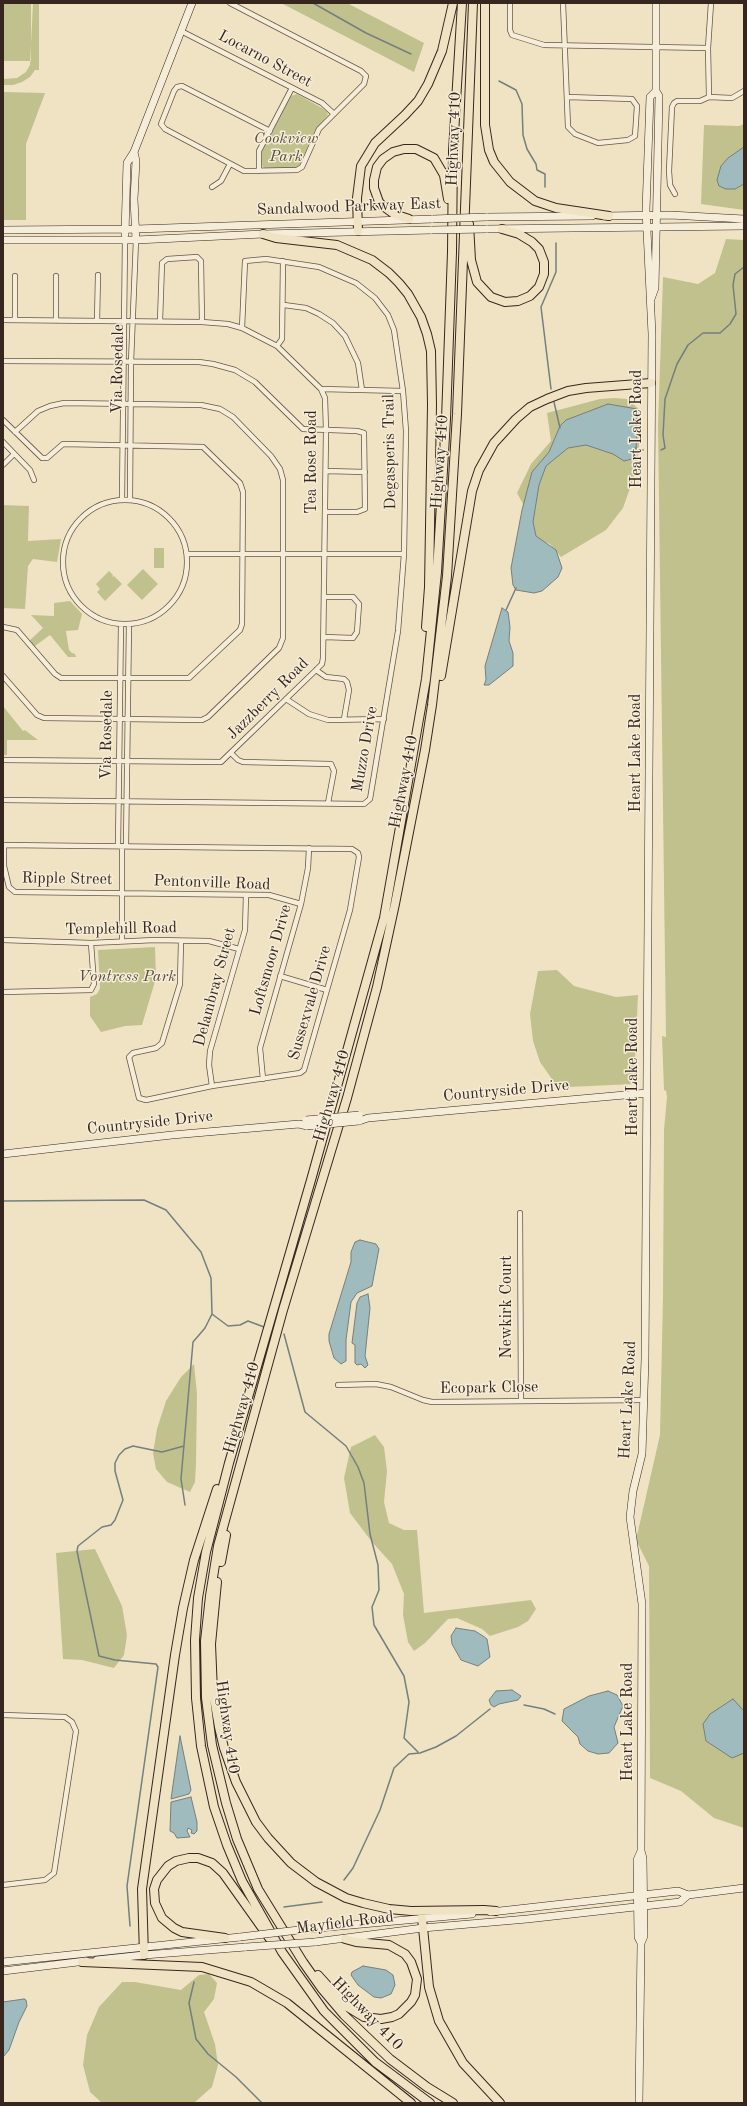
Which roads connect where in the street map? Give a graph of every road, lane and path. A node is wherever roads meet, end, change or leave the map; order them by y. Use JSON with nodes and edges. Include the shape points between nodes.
{"nodes":[{"id":1,"x":192,"y":3,"type":"edge"},
{"id":2,"x":230,"y":3,"type":"edge"},
{"id":3,"x":453,"y":3,"type":"edge"},
{"id":4,"x":462,"y":3,"type":"edge"},
{"id":5,"x":473,"y":3,"type":"edge"},
{"id":6,"x":484,"y":3,"type":"edge"},
{"id":7,"x":510,"y":3,"type":"edge"},
{"id":8,"x":562,"y":3,"type":"edge"},
{"id":9,"x":656,"y":3,"type":"edge"},
{"id":10,"x":711,"y":3,"type":"edge"},
{"id":11,"x":181,"y":31,"type":"junction"},
{"id":12,"x":565,"y":46,"type":"junction"},
{"id":13,"x":656,"y":46,"type":"junction"},
{"id":14,"x":708,"y":48,"type":"junction"},
{"id":15,"x":292,"y":88,"type":"junction"},
{"id":16,"x":656,"y":91,"type":"junction"},
{"id":17,"x":744,"y":91,"type":"edge"},
{"id":18,"x":567,"y":97,"type":"junction"},
{"id":19,"x":709,"y":97,"type":"junction"},
{"id":20,"x":334,"y":114,"type":"junction"},
{"id":21,"x":270,"y":131,"type":"junction"},
{"id":22,"x":134,"y":152,"type":"junction"},
{"id":23,"x":230,"y":164,"type":"junction"},
{"id":24,"x":259,"y":171,"type":"junction"},
{"id":25,"x":212,"y":187,"type":"dead end"},
{"id":26,"x":675,"y":194,"type":"dead end"},
{"id":27,"x":656,"y":199,"type":"junction"},
{"id":28,"x":465,"y":204,"type":"junction"},
{"id":29,"x":670,"y":215,"type":"junction"},
{"id":30,"x":609,"y":216,"type":"junction"},
{"id":31,"x":646,"y":216,"type":"junction"},
{"id":32,"x":655,"y":216,"type":"junction"},
{"id":33,"x":714,"y":217,"type":"junction"},
{"id":34,"x":409,"y":219,"type":"junction"},
{"id":35,"x":744,"y":219,"type":"edge"},
{"id":36,"x":358,"y":221,"type":"junction"},
{"id":37,"x":647,"y":226,"type":"junction"},
{"id":38,"x":656,"y":226,"type":"junction"},
{"id":39,"x":706,"y":226,"type":"junction"},
{"id":40,"x":744,"y":226,"type":"edge"},
{"id":41,"x":136,"y":229,"type":"junction"},
{"id":42,"x":502,"y":229,"type":"junction"},
{"id":43,"x":3,"y":230,"type":"edge"},
{"id":44,"x":125,"y":230,"type":"junction"},
{"id":45,"x":358,"y":231,"type":"junction"},
{"id":46,"x":263,"y":234,"type":"junction"},
{"id":47,"x":3,"y":240,"type":"edge"},
{"id":48,"x":125,"y":240,"type":"junction"},
{"id":49,"x":136,"y":240,"type":"junction"},
{"id":50,"x":452,"y":252,"type":"junction"},
{"id":51,"x":283,"y":261,"type":"junction"},
{"id":52,"x":98,"y":275,"type":"dead end"},
{"id":53,"x":16,"y":276,"type":"dead end"},
{"id":54,"x":56,"y":276,"type":"dead end"},
{"id":55,"x":651,"y":300,"type":"junction"},
{"id":56,"x":284,"y":305,"type":"junction"},
{"id":57,"x":3,"y":320,"type":"edge"},
{"id":58,"x":15,"y":320,"type":"junction"},
{"id":59,"x":56,"y":321,"type":"junction"},
{"id":60,"x":97,"y":321,"type":"junction"},
{"id":61,"x":160,"y":321,"type":"junction"},
{"id":62,"x":124,"y":322,"type":"junction"},
{"id":63,"x":132,"y":322,"type":"junction"},
{"id":64,"x":202,"y":322,"type":"junction"},
{"id":65,"x":242,"y":328,"type":"junction"},
{"id":66,"x":277,"y":346,"type":"junction"},
{"id":67,"x":3,"y":361,"type":"edge"},
{"id":68,"x":124,"y":362,"type":"junction"},
{"id":69,"x":131,"y":362,"type":"junction"},
{"id":70,"x":651,"y":383,"type":"junction"},
{"id":71,"x":321,"y":389,"type":"junction"},
{"id":72,"x":362,"y":390,"type":"junction"},
{"id":73,"x":403,"y":391,"type":"junction"},
{"id":74,"x":123,"y":404,"type":"junction"},
{"id":75,"x":130,"y":404,"type":"junction"},
{"id":76,"x":3,"y":420,"type":"edge"},
{"id":77,"x":326,"y":430,"type":"junction"},
{"id":78,"x":15,"y":432,"type":"junction"},
{"id":79,"x":3,"y":442,"type":"edge"},
{"id":80,"x":124,"y":445,"type":"junction"},
{"id":81,"x":130,"y":445,"type":"junction"},
{"id":82,"x":14,"y":454,"type":"junction"},
{"id":83,"x":3,"y":465,"type":"edge"},
{"id":84,"x":326,"y":471,"type":"junction"},
{"id":85,"x":365,"y":472,"type":"junction"},
{"id":86,"x":34,"y":480,"type":"dead end"},
{"id":87,"x":122,"y":499,"type":"junction"},
{"id":88,"x":130,"y":499,"type":"junction"},
{"id":89,"x":325,"y":512,"type":"junction"},
{"id":90,"x":187,"y":554,"type":"junction"},
{"id":91,"x":243,"y":554,"type":"junction"},
{"id":92,"x":325,"y":554,"type":"junction"},
{"id":93,"x":404,"y":554,"type":"junction"},
{"id":94,"x":283,"y":555,"type":"junction"},
{"id":95,"x":325,"y":597,"type":"junction"},
{"id":96,"x":121,"y":624,"type":"junction"},
{"id":97,"x":128,"y":624,"type":"junction"},
{"id":98,"x":3,"y":627,"type":"edge"},
{"id":99,"x":324,"y":637,"type":"junction"},
{"id":100,"x":316,"y":670,"type":"junction"},
{"id":101,"x":3,"y":676,"type":"edge"},
{"id":102,"x":120,"y":678,"type":"junction"},
{"id":103,"x":128,"y":679,"type":"junction"},
{"id":104,"x":426,"y":679,"type":"junction"},
{"id":105,"x":286,"y":699,"type":"junction"},
{"id":106,"x":432,"y":705,"type":"junction"},
{"id":107,"x":120,"y":719,"type":"junction"},
{"id":108,"x":127,"y":719,"type":"junction"},
{"id":109,"x":344,"y":719,"type":"junction"},
{"id":110,"x":384,"y":719,"type":"junction"},
{"id":111,"x":231,"y":753,"type":"junction"},
{"id":112,"x":3,"y":760,"type":"edge"},
{"id":113,"x":120,"y":761,"type":"junction"},
{"id":114,"x":127,"y":761,"type":"junction"},
{"id":115,"x":3,"y":800,"type":"edge"},
{"id":116,"x":119,"y":801,"type":"junction"},
{"id":117,"x":126,"y":801,"type":"junction"},
{"id":118,"x":328,"y":803,"type":"junction"},
{"id":119,"x":3,"y":845,"type":"edge"},
{"id":120,"x":122,"y":846,"type":"junction"},
{"id":121,"x":308,"y":848,"type":"junction"},
{"id":122,"x":122,"y":893,"type":"junction"},
{"id":123,"x":246,"y":894,"type":"junction"},
{"id":124,"x":301,"y":904,"type":"junction"},
{"id":125,"x":3,"y":940,"type":"edge"},
{"id":126,"x":122,"y":941,"type":"junction"},
{"id":127,"x":181,"y":941,"type":"junction"},
{"id":128,"x":91,"y":943,"type":"junction"},
{"id":129,"x":239,"y":949,"type":"junction"},
{"id":130,"x":280,"y":976,"type":"junction"},
{"id":131,"x":327,"y":990,"type":"junction"},
{"id":132,"x":3,"y":992,"type":"edge"},
{"id":133,"x":263,"y":1079,"type":"junction"},
{"id":134,"x":212,"y":1086,"type":"junction"},
{"id":135,"x":647,"y":1093,"type":"junction"},
{"id":136,"x":3,"y":1153,"type":"edge"},
{"id":137,"x":520,"y":1213,"type":"dead end"},
{"id":138,"x":338,"y":1385,"type":"dead end"},
{"id":139,"x":644,"y":1400,"type":"junction"},
{"id":140,"x":521,"y":1401,"type":"junction"},
{"id":141,"x":228,"y":1463,"type":"junction"},
{"id":142,"x":227,"y":1512,"type":"junction"},
{"id":143,"x":3,"y":1715,"type":"edge"},
{"id":144,"x":3,"y":1885,"type":"edge"},
{"id":145,"x":744,"y":1888,"type":"edge"},
{"id":146,"x":640,"y":1896,"type":"junction"},
{"id":147,"x":688,"y":1896,"type":"junction"},
{"id":148,"x":565,"y":1905,"type":"junction"},
{"id":149,"x":640,"y":1907,"type":"junction"},
{"id":150,"x":496,"y":1911,"type":"junction"},
{"id":151,"x":566,"y":1915,"type":"junction"},
{"id":152,"x":422,"y":1918,"type":"junction"},
{"id":153,"x":423,"y":1928,"type":"junction"},
{"id":154,"x":225,"y":1938,"type":"junction"},
{"id":155,"x":287,"y":1938,"type":"junction"},
{"id":156,"x":345,"y":1939,"type":"junction"},
{"id":157,"x":144,"y":1950,"type":"junction"},
{"id":158,"x":282,"y":1952,"type":"junction"},
{"id":159,"x":3,"y":1962,"type":"edge"},
{"id":160,"x":82,"y":1962,"type":"junction"},
{"id":161,"x":3,"y":1971,"type":"edge"},
{"id":162,"x":411,"y":2103,"type":"edge"},
{"id":163,"x":430,"y":2103,"type":"edge"},
{"id":164,"x":453,"y":2103,"type":"edge"},
{"id":165,"x":500,"y":2103,"type":"edge"},
{"id":166,"x":640,"y":2103,"type":"edge"}],
"edges":[{"from":1,"to":11,"type":"main road"},
{"from":2,"to":20,"type":"street","via":[[364,74],[364,84]]},
{"from":3,"to":36,"type":"highway","via":[[442,51],[428,84],[418,101],[375,143],[361,166],[357,198]]},
{"from":4,"to":50,"type":"highway","name":"Highway 410","via":[[453,150]]},
{"from":5,"to":28,"type":"highway","name":"Highway 410"},
{"from":6,"to":30,"type":"highway","via":[[485,125],[489,150],[494,162],[510,182],[535,201],[556,208]]},
{"from":7,"to":12,"type":"street","via":[[510,30],[515,37],[544,46]]},
{"from":8,"to":12,"type":"street"},
{"from":9,"to":13,"type":"main road","name":"Heart Lake Road"},
{"from":10,"to":14,"type":"street"},
{"from":11,"to":15,"type":"street","name":"Locarno Street"},
{"from":11,"to":22,"type":"main road"},
{"from":12,"to":13,"type":"street"},
{"from":12,"to":18,"type":"street"},
{"from":13,"to":14,"type":"street"},
{"from":13,"to":16,"type":"main road","name":"Heart Lake Road"},
{"from":14,"to":19,"type":"street"},
{"from":15,"to":20,"type":"street","name":"Locarno Street","via":[[322,104]]},
{"from":15,"to":21,"type":"street"},
{"from":16,"to":27,"type":"main road","name":"Heart Lake Road","via":[[659,96]]},
{"from":16,"to":31,"type":"main road","name":"Heart Lake Road","via":[[650,97]]},
{"from":17,"to":19,"type":"street","via":[[732,98]]},
{"from":18,"to":18,"type":"street","via":[[568,127],[575,134],[598,143],[628,140],[635,136],[638,106],[632,99]]},
{"from":19,"to":26,"type":"street","via":[[700,101],[677,101],[672,107],[669,171],[670,185]]},
{"from":20,"to":24,"type":"street","via":[[319,129],[300,169]]},
{"from":21,"to":23,"type":"street","via":[[185,87],[175,89],[162,121],[163,128]]},
{"from":21,"to":24,"type":"street","via":[[258,155]]},
{"from":22,"to":41,"type":"main road"},
{"from":22,"to":44,"type":"main road","via":[[127,163]]},
{"from":23,"to":24,"type":"street","via":[[244,171]]},
{"from":23,"to":25,"type":"street","via":[[221,181]]},
{"from":27,"to":29,"type":"main road","via":[[663,211]]},
{"from":27,"to":32,"type":"main road","name":"Heart Lake Road"},
{"from":28,"to":42,"type":"highway","via":[[469,213],[471,260],[477,282],[491,297],[505,302],[518,302],[530,296],[539,287],[544,274],[544,262],[541,252],[532,242],[519,234]]},
{"from":28,"to":106,"type":"highway","name":"Highway 410","via":[[457,414],[447,576]]},
{"from":29,"to":32,"type":"main road","name":"Sandalwood Parkway East"},
{"from":29,"to":33,"type":"main road","name":"Sandalwood Parkway East"},
{"from":30,"to":31,"type":"main road","name":"Sandalwood Parkway East"},
{"from":30,"to":34,"type":"main road","name":"Sandalwood Parkway East","bridge":true},
{"from":31,"to":32,"type":"main road","name":"Sandalwood Parkway East"},
{"from":31,"to":37,"type":"main road","name":"Heart Lake Road"},
{"from":32,"to":38,"type":"main road","name":"Heart Lake Road"},
{"from":33,"to":35,"type":"main road","name":"Sandalwood Parkway East"},
{"from":33,"to":39,"type":"main road"},
{"from":34,"to":36,"type":"main road","name":"Sandalwood Parkway East"},
{"from":34,"to":50,"type":"highway","via":[[394,214],[379,202],[374,185],[375,174],[383,159],[393,152],[416,149],[434,158],[442,171],[448,190],[449,242]]},
{"from":36,"to":41,"type":"main road","name":"Sandalwood Parkway East"},
{"from":36,"to":45,"type":"highway"},
{"from":37,"to":38,"type":"main road","name":"Sandalwood Parkway East"},
{"from":37,"to":42,"type":"main road","name":"Sandalwood Parkway East"},
{"from":37,"to":55,"type":"main road","name":"Heart Lake Road"},
{"from":38,"to":39,"type":"main road","name":"Sandalwood Parkway East"},
{"from":38,"to":55,"type":"main road","name":"Heart Lake Road","via":[[655,288]]},
{"from":39,"to":40,"type":"main road","name":"Sandalwood Parkway East"},
{"from":41,"to":44,"type":"main road","name":"Sandalwood Parkway East"},
{"from":41,"to":49,"type":"main road"},
{"from":42,"to":45,"type":"main road","name":"Sandalwood Parkway East","bridge":true},
{"from":43,"to":44,"type":"main road","name":"Sandalwood Parkway East"},
{"from":44,"to":48,"type":"main road"},
{"from":45,"to":46,"type":"main road","name":"Sandalwood Parkway East"},
{"from":46,"to":49,"type":"main road","name":"Sandalwood Parkway East"},
{"from":46,"to":104,"type":"highway","via":[[276,238],[337,245],[372,260],[399,283],[422,317],[430,351],[432,405],[429,587],[422,667]]},
{"from":47,"to":48,"type":"main road","name":"Sandalwood Parkway East"},
{"from":48,"to":49,"type":"main road","name":"Sandalwood Parkway East"},
{"from":48,"to":62,"type":"street","name":"Via Rosedale"},
{"from":49,"to":63,"type":"street","name":"Via Rosedale"},
{"from":50,"to":104,"type":"highway","name":"Highway 410","via":[[437,572]]},
{"from":51,"to":56,"type":"street"},
{"from":51,"to":65,"type":"street","name":"Degasperis Trail","via":[[245,261]]},
{"from":51,"to":73,"type":"street","name":"Degasperis Trail","via":[[319,267],[356,283],[375,298],[394,330]]},
{"from":52,"to":60,"type":"street"},
{"from":53,"to":58,"type":"street"},
{"from":54,"to":59,"type":"street"},
{"from":55,"to":70,"type":"main road","name":"Heart Lake Road"},
{"from":56,"to":66,"type":"street","via":[[282,339]]},
{"from":56,"to":72,"type":"street","via":[[306,308],[320,314],[345,336],[358,363]]},
{"from":57,"to":58,"type":"street","name":"Tea Rose Road"},
{"from":58,"to":59,"type":"street","name":"Tea Rose Road"},
{"from":59,"to":60,"type":"street","name":"Tea Rose Road"},
{"from":60,"to":62,"type":"street","name":"Tea Rose Road"},
{"from":61,"to":63,"type":"street","name":"Tea Rose Road"},
{"from":61,"to":64,"type":"street","name":"Tea Rose Road"},
{"from":61,"to":64,"type":"street","via":[[163,262],[168,258],[197,257],[202,261]]},
{"from":62,"to":63,"type":"street","name":"Tea Rose Road"},
{"from":62,"to":68,"type":"street","name":"Via Rosedale"},
{"from":63,"to":69,"type":"street","name":"Via Rosedale"},
{"from":64,"to":65,"type":"street","name":"Tea Rose Road"},
{"from":65,"to":66,"type":"street","name":"Tea Rose Road"},
{"from":66,"to":71,"type":"street","name":"Tea Rose Road"},
{"from":67,"to":68,"type":"street"},
{"from":68,"to":69,"type":"street"},
{"from":68,"to":74,"type":"street","name":"Via Rosedale"},
{"from":69,"to":75,"type":"street","name":"Via Rosedale"},
{"from":69,"to":77,"type":"street","via":[[200,362],[229,368],[255,382],[303,429]]},
{"from":70,"to":106,"type":"highway","via":[[580,389],[547,398],[530,407],[494,443],[479,470],[472,491],[438,692]]},
{"from":70,"to":135,"type":"main road","name":"Heart Lake Road"},
{"from":71,"to":72,"type":"street"},
{"from":71,"to":77,"type":"street","name":"Tea Rose Road","via":[[325,398]]},
{"from":72,"to":73,"type":"street"},
{"from":73,"to":93,"type":"street","name":"Degasperis Trail","via":[[406,430]]},
{"from":74,"to":75,"type":"street"},
{"from":74,"to":78,"type":"street","via":[[55,405],[35,414]]},
{"from":74,"to":80,"type":"street","name":"Via Rosedale"},
{"from":75,"to":81,"type":"street","name":"Via Rosedale"},
{"from":75,"to":94,"type":"street","via":[[206,405],[220,409],[232,417],[271,456],[282,474]]},
{"from":76,"to":78,"type":"street"},
{"from":77,"to":84,"type":"street","name":"Tea Rose Road"},
{"from":77,"to":85,"type":"street","via":[[364,433]]},
{"from":78,"to":80,"type":"street","via":[[42,458],[47,458],[63,444]]},
{"from":79,"to":82,"type":"street"},
{"from":80,"to":81,"type":"street"},
{"from":80,"to":87,"type":"street","name":"Via Rosedale"},
{"from":81,"to":88,"type":"street","name":"Via Rosedale"},
{"from":81,"to":91,"type":"street","via":[[200,446],[208,450],[243,487]]},
{"from":82,"to":83,"type":"street"},
{"from":82,"to":86,"type":"street","via":[[30,470]]},
{"from":84,"to":85,"type":"street"},
{"from":84,"to":89,"type":"street","name":"Tea Rose Road"},
{"from":85,"to":89,"type":"street","via":[[365,509],[357,512]]},
{"from":87,"to":88,"type":"street"},
{"from":87,"to":96,"type":"street","via":[[102,505],[81,518],[68,539],[63,561],[68,584],[82,606],[105,621]]},
{"from":88,"to":90,"type":"street","via":[[150,505],[168,517],[181,535]]},
{"from":89,"to":92,"type":"street","name":"Tea Rose Road"},
{"from":90,"to":91,"type":"street"},
{"from":90,"to":97,"type":"street","via":[[186,577],[174,602],[154,617]]},
{"from":91,"to":94,"type":"street"},
{"from":91,"to":103,"type":"street","via":[[240,630],[189,678]]},
{"from":92,"to":93,"type":"street"},
{"from":92,"to":94,"type":"street"},
{"from":92,"to":95,"type":"street","name":"Jazzberry Road"},
{"from":93,"to":110,"type":"street","name":"Muzzo Drive","via":[[398,631]]},
{"from":94,"to":108,"type":"street","via":[[283,638],[279,648],[205,719]]},
{"from":95,"to":99,"type":"street","name":"Jazzberry Road"},
{"from":95,"to":99,"type":"street","via":[[353,597],[359,604],[357,632],[353,638]]},
{"from":96,"to":97,"type":"street"},
{"from":96,"to":102,"type":"street","name":"Via Rosedale"},
{"from":97,"to":103,"type":"street","name":"Via Rosedale"},
{"from":98,"to":102,"type":"street","via":[[17,630],[61,678]]},
{"from":99,"to":100,"type":"street","name":"Jazzberry Road","via":[[322,664]]},
{"from":100,"to":105,"type":"street","name":"Jazzberry Road"},
{"from":100,"to":109,"type":"street","via":[[326,678],[344,679],[347,682],[349,690]]},
{"from":101,"to":107,"type":"street","via":[[41,718]]},
{"from":102,"to":103,"type":"street"},
{"from":102,"to":107,"type":"street","name":"Via Rosedale"},
{"from":103,"to":108,"type":"street","name":"Via Rosedale"},
{"from":104,"to":141,"type":"highway","name":"Highway 410","via":[[384,918]]},
{"from":105,"to":109,"type":"street","via":[[309,714],[328,720]]},
{"from":105,"to":111,"type":"street","name":"Jazzberry Road"},
{"from":106,"to":142,"type":"highway","name":"Highway 410","via":[[396,904],[377,987]]},
{"from":107,"to":108,"type":"street"},
{"from":107,"to":113,"type":"street","name":"Via Rosedale"},
{"from":108,"to":114,"type":"street","name":"Via Rosedale"},
{"from":109,"to":110,"type":"street"},
{"from":110,"to":118,"type":"street","name":"Muzzo Drive","via":[[369,801],[364,804]]},
{"from":111,"to":114,"type":"street","name":"Jazzberry Road","via":[[223,761],[218,762]]},
{"from":111,"to":118,"type":"street","via":[[243,762],[330,764],[334,771]]},
{"from":112,"to":113,"type":"street","name":"Jazzberry Road"},
{"from":113,"to":114,"type":"street","name":"Jazzberry Road"},
{"from":113,"to":116,"type":"street","name":"Via Rosedale"},
{"from":114,"to":117,"type":"street","name":"Via Rosedale"},
{"from":115,"to":116,"type":"street","name":"Muzzo Drive"},
{"from":116,"to":117,"type":"street","name":"Muzzo Drive"},
{"from":116,"to":120,"type":"street","name":"Via Rosedale"},
{"from":117,"to":118,"type":"street","name":"Muzzo Drive"},
{"from":117,"to":120,"type":"street","name":"Via Rosedale"},
{"from":119,"to":120,"type":"street","name":"Sussexvale Drive"},
{"from":119,"to":122,"type":"street","name":"Ripple Street","via":[[8,884],[15,892]]},
{"from":120,"to":121,"type":"street","name":"Sussexvale Drive"},
{"from":120,"to":122,"type":"street"},
{"from":121,"to":124,"type":"street","name":"Loftsmoor Drive","via":[[308,868]]},
{"from":121,"to":131,"type":"street","name":"Sussexvale Drive","via":[[352,849],[356,850],[359,857],[350,910]]},
{"from":122,"to":123,"type":"street","name":"Pentonville Road"},
{"from":122,"to":126,"type":"street"},
{"from":123,"to":124,"type":"street","name":"Pentonville Road","via":[[269,895]]},
{"from":123,"to":129,"type":"street","name":"Delambray Street","via":[[246,926]]},
{"from":124,"to":130,"type":"street","name":"Loftsmoor Drive"},
{"from":125,"to":128,"type":"street","name":"Templehill Road"},
{"from":126,"to":127,"type":"street","name":"Templehill Road"},
{"from":126,"to":128,"type":"street","name":"Templehill Road"},
{"from":127,"to":129,"type":"street","name":"Templehill Road","via":[[213,942]]},
{"from":127,"to":134,"type":"street","name":"Sussexvale Drive","via":[[180,984],[162,1043],[156,1048],[133,1053],[129,1060],[138,1096],[142,1100]]},
{"from":128,"to":132,"type":"street","via":[[94,984],[91,990]]},
{"from":129,"to":134,"type":"street","name":"Delambray Street","via":[[210,1052]]},
{"from":130,"to":131,"type":"street"},
{"from":130,"to":133,"type":"street","name":"Loftsmoor Drive","via":[[260,1048]]},
{"from":131,"to":133,"type":"street","name":"Sussexvale Drive","via":[[304,1070],[298,1074]]},
{"from":133,"to":134,"type":"street","name":"Sussexvale Drive"},
{"from":135,"to":136,"type":"main road","name":"Countryside Drive","bridge":true,"via":[[172,1135]]},
{"from":135,"to":139,"type":"main road","name":"Heart Lake Road"},
{"from":137,"to":140,"type":"street","name":"Newkirk Court"},
{"from":138,"to":140,"type":"street","name":"Ecopark Close","via":[[376,1384],[432,1402]]},
{"from":139,"to":140,"type":"street","name":"Ecopark Close"},
{"from":139,"to":146,"type":"main road","name":"Heart Lake Road","via":[[642,1454],[630,1517],[642,1604],[643,1858]]},
{"from":141,"to":157,"type":"highway","via":[[220,1479],[194,1560],[183,1608],[142,1889]]},
{"from":141,"to":158,"type":"highway","name":"Highway 410","via":[[206,1552],[198,1598],[194,1669],[198,1726],[214,1807],[227,1846],[242,1881]]},
{"from":142,"to":150,"type":"highway","via":[[228,1525],[214,1607],[214,1692],[224,1748],[236,1782],[256,1822],[291,1863],[316,1882],[346,1898],[389,1909],[411,1911]]},
{"from":142,"to":155,"type":"highway","name":"Highway 410","via":[[218,1546],[205,1640],[206,1698],[212,1745],[237,1839],[258,1889]]},
{"from":143,"to":144,"type":"street","via":[[65,1717],[72,1722],[76,1731],[54,1873],[45,1880]]},
{"from":145,"to":147,"type":"main road","name":"Mayfield Road"},
{"from":146,"to":147,"type":"main road","name":"Mayfield Road","via":[[678,1891]]},
{"from":146,"to":148,"type":"main road","name":"Mayfield Road"},
{"from":146,"to":149,"type":"main road","name":"Heart Lake Road"},
{"from":147,"to":149,"type":"main road","name":"Mayfield Road","via":[[680,1902]]},
{"from":148,"to":150,"type":"main road","name":"Mayfield Road"},
{"from":148,"to":151,"type":"main road"},
{"from":149,"to":151,"type":"main road","name":"Mayfield Road"},
{"from":149,"to":166,"type":"main road","name":"Heart Lake Road"},
{"from":150,"to":152,"type":"main road","name":"Mayfield Road"},
{"from":151,"to":153,"type":"main road","name":"Mayfield Road"},
{"from":152,"to":153,"type":"highway"},
{"from":152,"to":154,"type":"main road","name":"Mayfield Road","bridge":true},
{"from":153,"to":156,"type":"main road","name":"Mayfield Road"},
{"from":153,"to":165,"type":"highway","via":[[429,1987],[445,2034],[463,2064]]},
{"from":154,"to":157,"type":"main road","name":"Mayfield Road"},
{"from":154,"to":158,"type":"highway","via":[[218,1935],[182,1932],[162,1918],[155,1903],[154,1889],[157,1880],[168,1866],[189,1858],[205,1860],[218,1868],[266,1936]]},
{"from":155,"to":156,"type":"highway","via":[[336,1996],[356,2012],[374,2019],[387,2019],[400,2014],[415,1995],[417,1979],[411,1962],[400,1950],[389,1945]]},
{"from":155,"to":164,"type":"highway","name":"Highway 410","via":[[322,1989],[370,2041],[427,2087]]},
{"from":156,"to":157,"type":"main road","name":"Mayfield Road","bridge":true,"via":[[246,1947]]},
{"from":157,"to":159,"type":"main road","name":"Mayfield Road"},
{"from":157,"to":160,"type":"main road","name":"Mayfield Road"},
{"from":158,"to":163,"type":"highway","name":"Highway 410","via":[[303,1984],[335,2024],[392,2077]]},
{"from":160,"to":161,"type":"main road","name":"Mayfield Road"},
{"from":160,"to":162,"type":"highway","via":[[195,1966],[224,1972],[251,1982],[287,2003]]}]}
